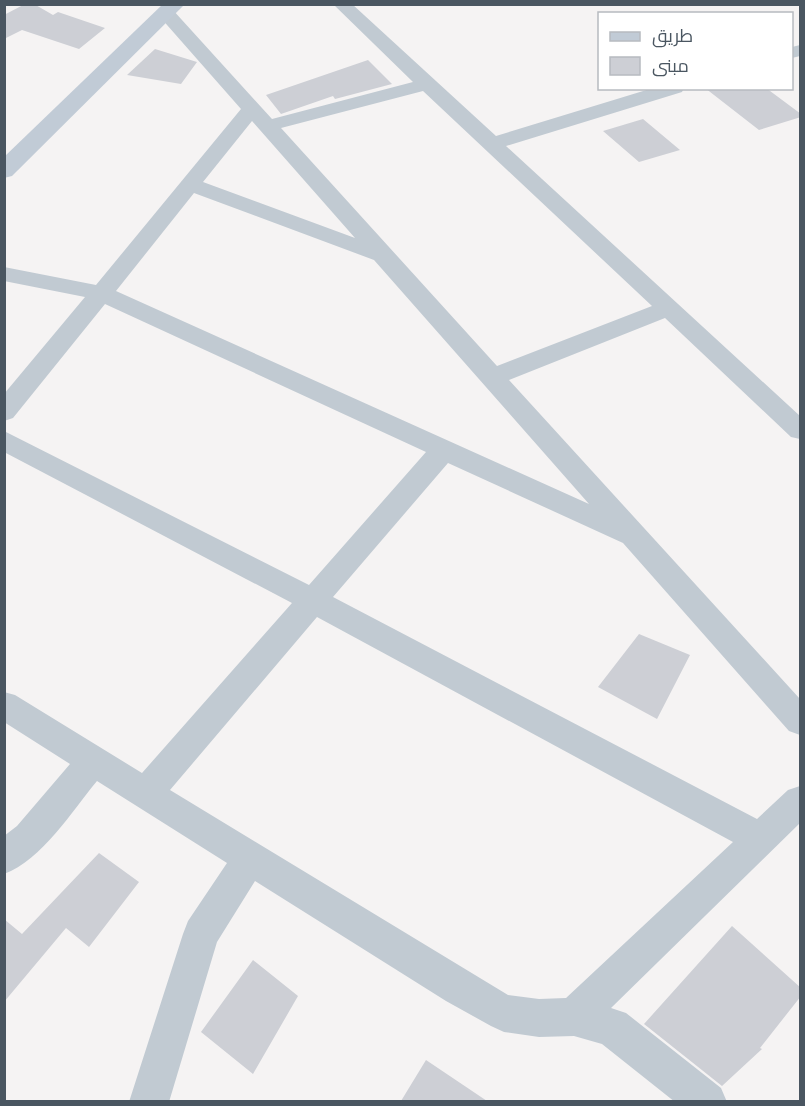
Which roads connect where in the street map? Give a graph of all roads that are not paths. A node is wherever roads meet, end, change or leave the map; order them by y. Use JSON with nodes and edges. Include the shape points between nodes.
{"nodes":[{"id":1,"x":341,"y":4,"type":"edge"},
{"id":2,"x":171,"y":9,"type":"edge"},
{"id":3,"x":426,"y":84,"type":"junction"},
{"id":4,"x":668,"y":90,"type":"edge"},
{"id":5,"x":260,"y":118,"type":"junction"},
{"id":6,"x":492,"y":144,"type":"junction"},
{"id":7,"x":4,"y":171,"type":"edge"},
{"id":8,"x":192,"y":185,"type":"junction"},
{"id":9,"x":385,"y":257,"type":"junction"},
{"id":10,"x":4,"y":274,"type":"edge"},
{"id":11,"x":102,"y":293,"type":"junction"},
{"id":12,"x":669,"y":308,"type":"junction"},
{"id":13,"x":492,"y":377,"type":"junction"},
{"id":14,"x":4,"y":411,"type":"edge"},
{"id":15,"x":801,"y":430,"type":"edge"},
{"id":16,"x":4,"y":440,"type":"edge"},
{"id":17,"x":444,"y":449,"type":"junction"},
{"id":18,"x":636,"y":538,"type":"junction"},
{"id":19,"x":314,"y":601,"type":"junction"},
{"id":20,"x":4,"y":705,"type":"edge"},
{"id":21,"x":801,"y":721,"type":"edge"},
{"id":22,"x":93,"y":761,"type":"junction"},
{"id":23,"x":146,"y":793,"type":"junction"},
{"id":24,"x":801,"y":801,"type":"edge"},
{"id":25,"x":761,"y":839,"type":"junction"},
{"id":26,"x":4,"y":858,"type":"edge"},
{"id":27,"x":250,"y":858,"type":"junction"},
{"id":28,"x":574,"y":1017,"type":"junction"},
{"id":29,"x":149,"y":1101,"type":"edge"},
{"id":30,"x":707,"y":1101,"type":"edge"}],
"edges":[{"from":1,"to":3,"type":"street"},
{"from":2,"to":5,"type":"street"},
{"from":2,"to":7,"type":"main road"},
{"from":3,"to":5,"type":"street"},
{"from":3,"to":6,"type":"street"},
{"from":4,"to":6,"type":"street"},
{"from":5,"to":8,"type":"street"},
{"from":5,"to":9,"type":"street"},
{"from":6,"to":12,"type":"street"},
{"from":8,"to":9,"type":"street"},
{"from":8,"to":11,"type":"street"},
{"from":9,"to":13,"type":"street"},
{"from":10,"to":11,"type":"street"},
{"from":11,"to":14,"type":"street"},
{"from":11,"to":17,"type":"street"},
{"from":12,"to":13,"type":"street"},
{"from":12,"to":15,"type":"street"},
{"from":13,"to":18,"type":"street"},
{"from":16,"to":19,"type":"street"},
{"from":17,"to":18,"type":"street"},
{"from":17,"to":19,"type":"street"},
{"from":18,"to":21,"type":"street"},
{"from":19,"to":23,"type":"street"},
{"from":19,"to":25,"type":"street"},
{"from":20,"to":22,"type":"street"},
{"from":22,"to":23,"type":"street"},
{"from":22,"to":26,"type":"street","via":[[29,837]]},
{"from":23,"to":27,"type":"street"},
{"from":24,"to":25,"type":"street"},
{"from":25,"to":28,"type":"street"},
{"from":27,"to":28,"type":"street","via":[[504,1013]]},
{"from":27,"to":29,"type":"street","via":[[201,934]]},
{"from":28,"to":30,"type":"street","via":[[612,1028]]}]}
